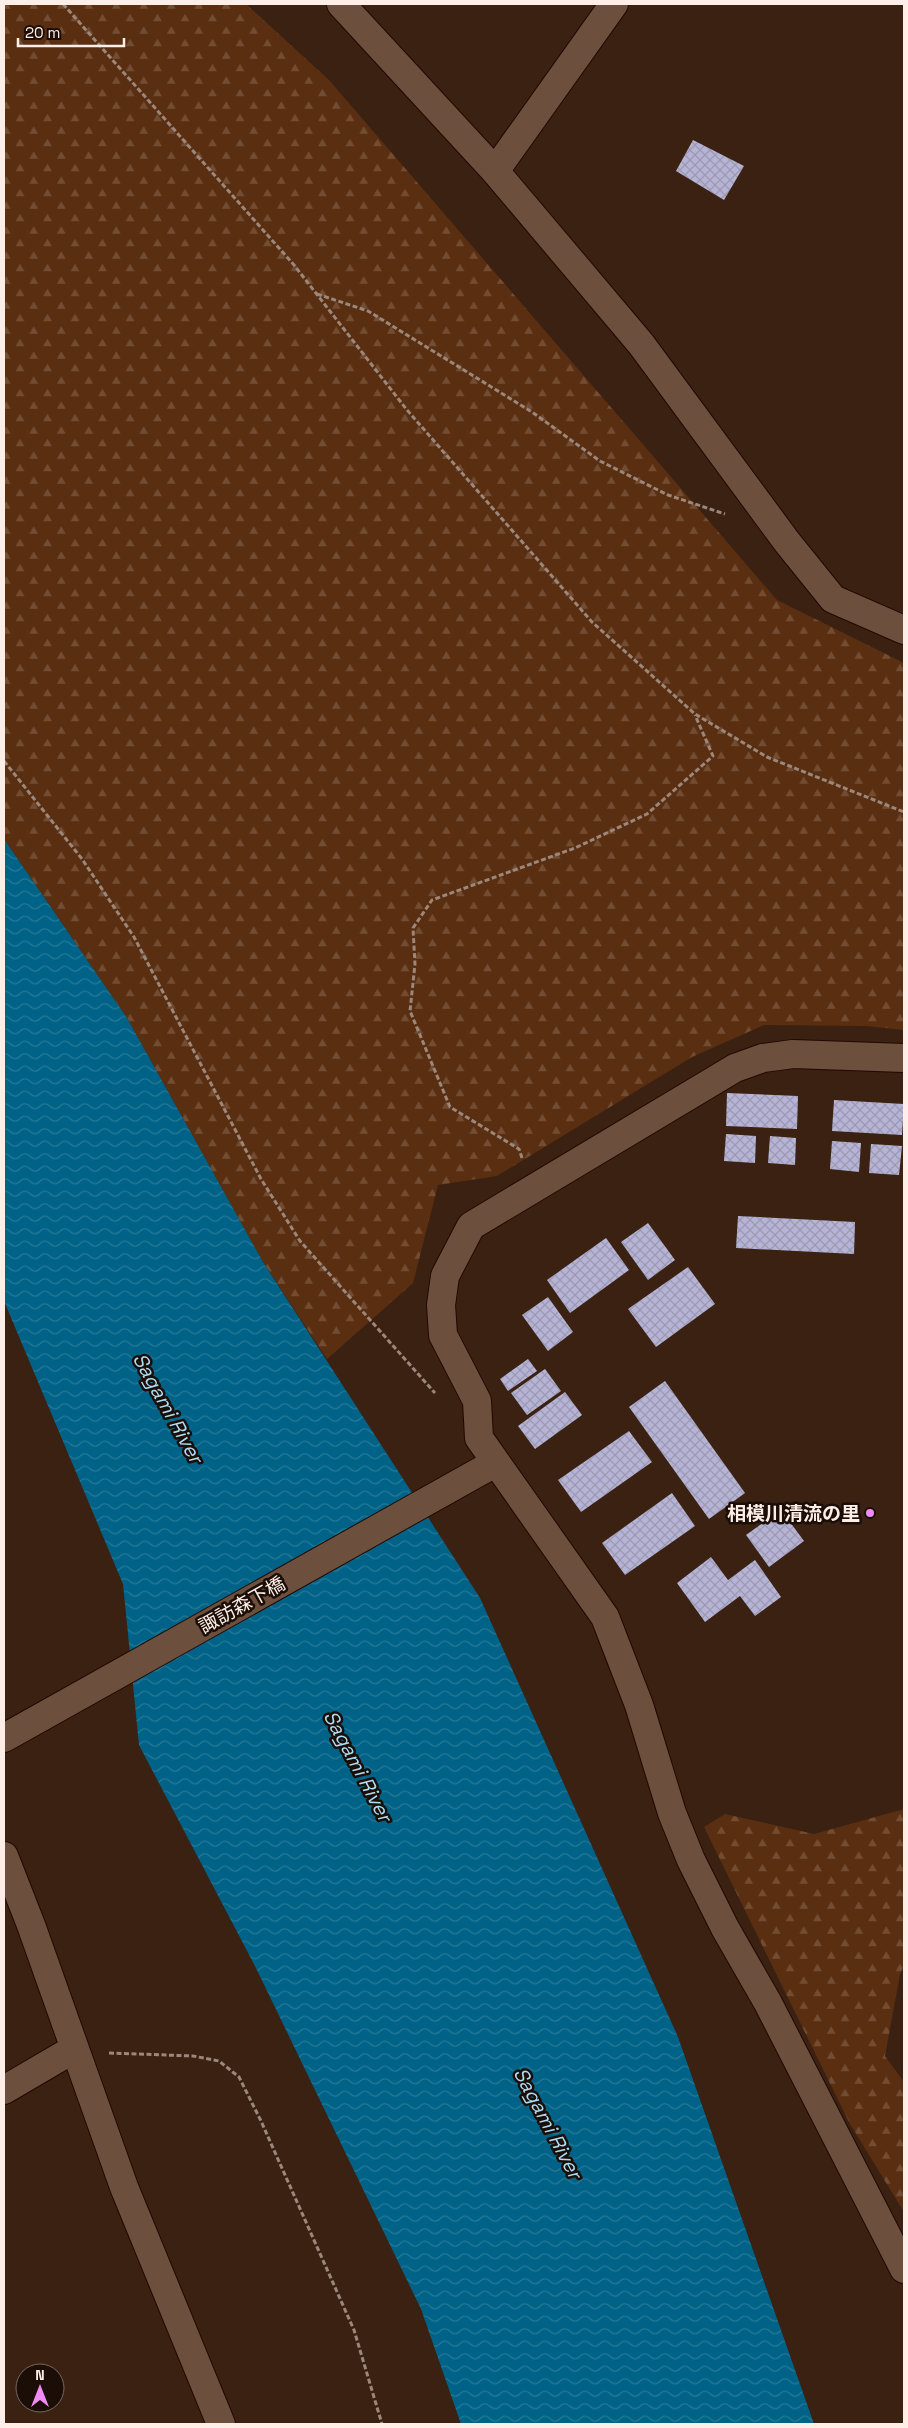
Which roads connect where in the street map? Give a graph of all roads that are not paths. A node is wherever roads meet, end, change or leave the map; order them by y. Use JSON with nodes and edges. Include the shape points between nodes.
{"nodes":[{"id":1,"x":341,"y":4,"type":"edge"},
{"id":2,"x":614,"y":4,"type":"edge"},
{"id":3,"x":495,"y":172,"type":"junction"},
{"id":4,"x":904,"y":630,"type":"edge"},
{"id":5,"x":904,"y":1058,"type":"edge"},
{"id":6,"x":488,"y":1467,"type":"junction"},
{"id":7,"x":4,"y":1738,"type":"edge"},
{"id":8,"x":4,"y":1856,"type":"edge"},
{"id":9,"x":74,"y":2049,"type":"junction"},
{"id":10,"x":4,"y":2090,"type":"edge"},
{"id":11,"x":904,"y":2269,"type":"edge"},
{"id":12,"x":221,"y":2424,"type":"edge"}],
"edges":[{"from":1,"to":3,"type":"street"},
{"from":2,"to":3,"type":"street"},
{"from":3,"to":4,"type":"street","via":[[641,344],[833,599]]},
{"from":5,"to":6,"type":"street","via":[[793,1054],[763,1058],[735,1068],[471,1226],[446,1276],[441,1306],[443,1335],[477,1401],[479,1438]]},
{"from":6,"to":7,"type":"street","name":"諏訪森下橋"},
{"from":6,"to":11,"type":"street","via":[[605,1617],[639,1705],[690,1860],[768,2003]]},
{"from":8,"to":9,"type":"street"},
{"from":9,"to":10,"type":"street"},
{"from":9,"to":12,"type":"street","via":[[124,2187]]}]}
